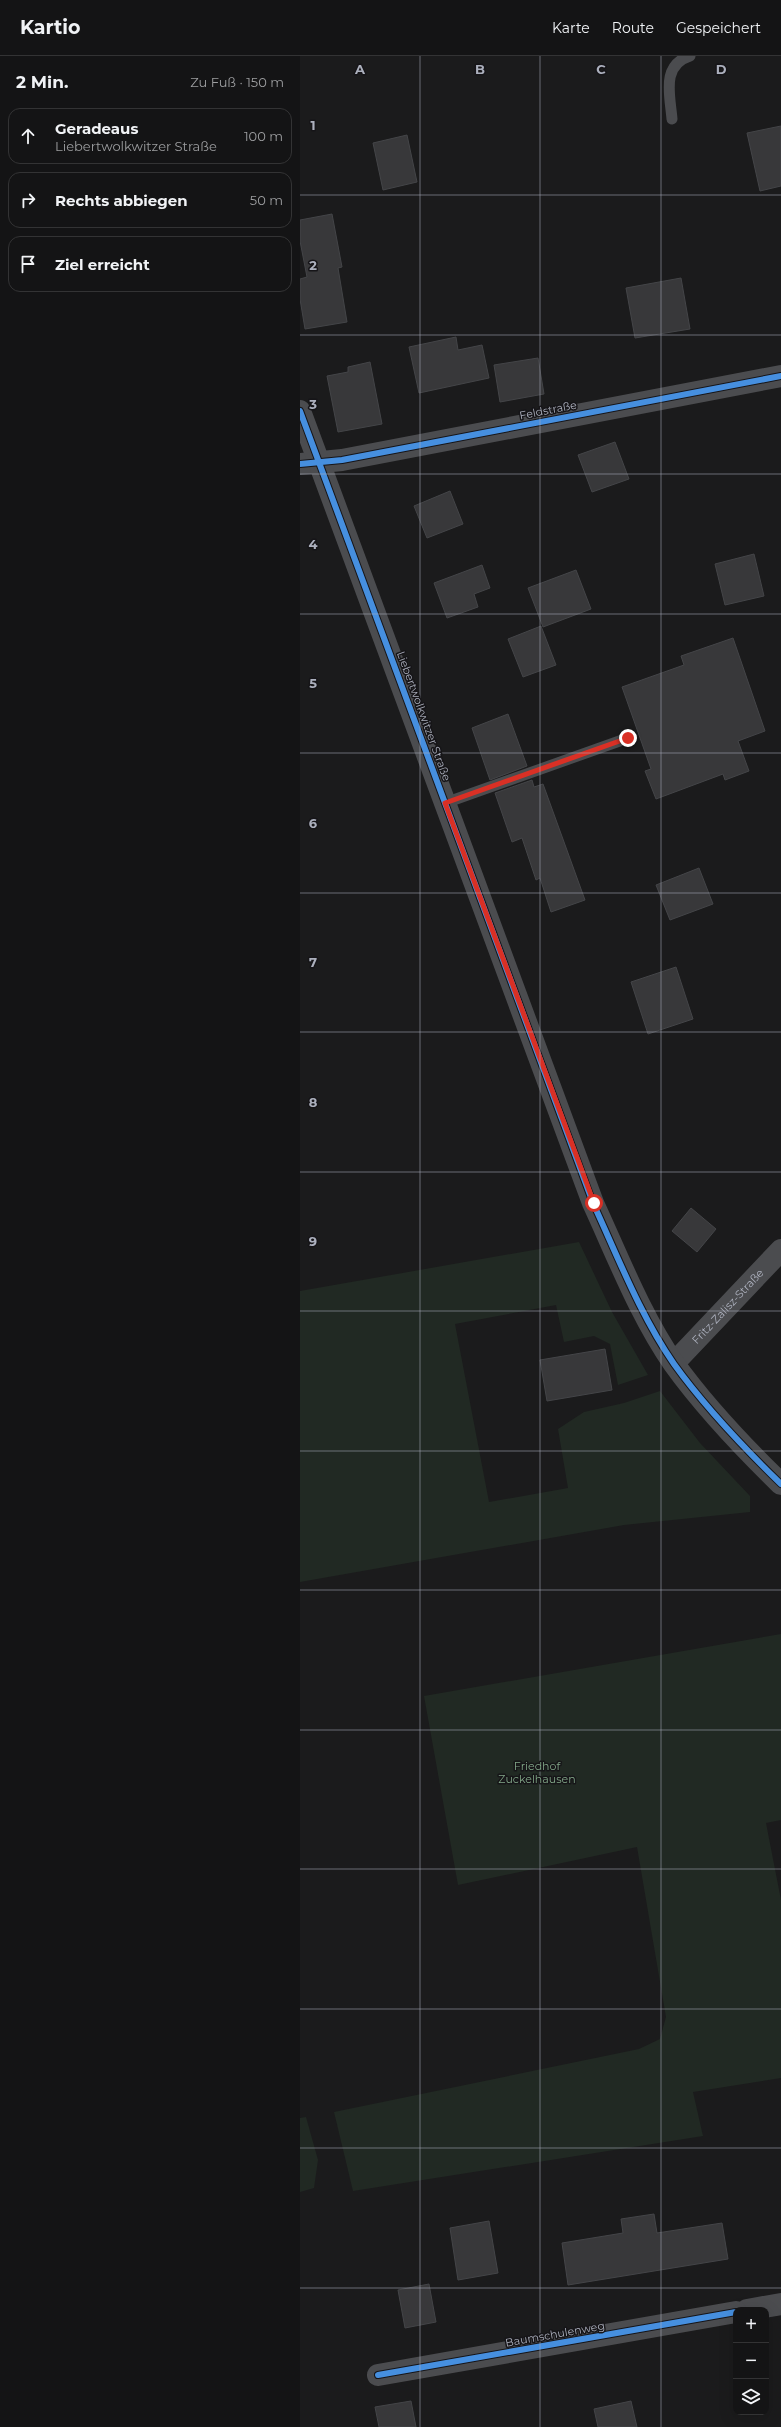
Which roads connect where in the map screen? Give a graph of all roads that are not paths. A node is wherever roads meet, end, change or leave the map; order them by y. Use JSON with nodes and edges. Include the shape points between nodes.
{"nodes":[{"id":1,"x":690,"y":56,"type":"edge"},
{"id":2,"x":672,"y":119,"type":"dead end"},
{"id":3,"x":781,"y":376,"type":"edge"},
{"id":4,"x":300,"y":411,"type":"edge"},
{"id":5,"x":309,"y":463,"type":"edge"},
{"id":6,"x":628,"y":738,"type":"dead end"},
{"id":7,"x":445,"y":803,"type":"junction"},
{"id":8,"x":781,"y":1250,"type":"edge"},
{"id":9,"x":674,"y":1363,"type":"junction"},
{"id":10,"x":781,"y":1484,"type":"edge"},
{"id":11,"x":781,"y":2304,"type":"edge"},
{"id":12,"x":764,"y":2307,"type":"edge"},
{"id":13,"x":733,"y":2313,"type":"edge"},
{"id":14,"x":378,"y":2375,"type":"dead end"}],
"edges":[{"from":1,"to":2,"type":"lane","via":[[678,60],[672,70],[669,83]]},
{"from":3,"to":5,"type":"street","name":"Feldstraße","via":[[342,460]]},
{"from":4,"to":5,"type":"street","name":"Liebertwolkwitzer Straße"},
{"from":5,"to":7,"type":"street","name":"Liebertwolkwitzer Straße"},
{"from":6,"to":7,"type":"lane"},
{"from":7,"to":9,"type":"street","name":"Liebertwolkwitzer Straße","via":[[594,1203],[636,1297]]},
{"from":8,"to":9,"type":"street","name":"Fritz-Zalisz-Straße"},
{"from":9,"to":10,"type":"street","name":"Liebertwolkwitzer Straße","via":[[742,1446]]},
{"from":11,"to":12,"type":"street"},
{"from":13,"to":14,"type":"street","name":"Baumschulenweg"}]}
